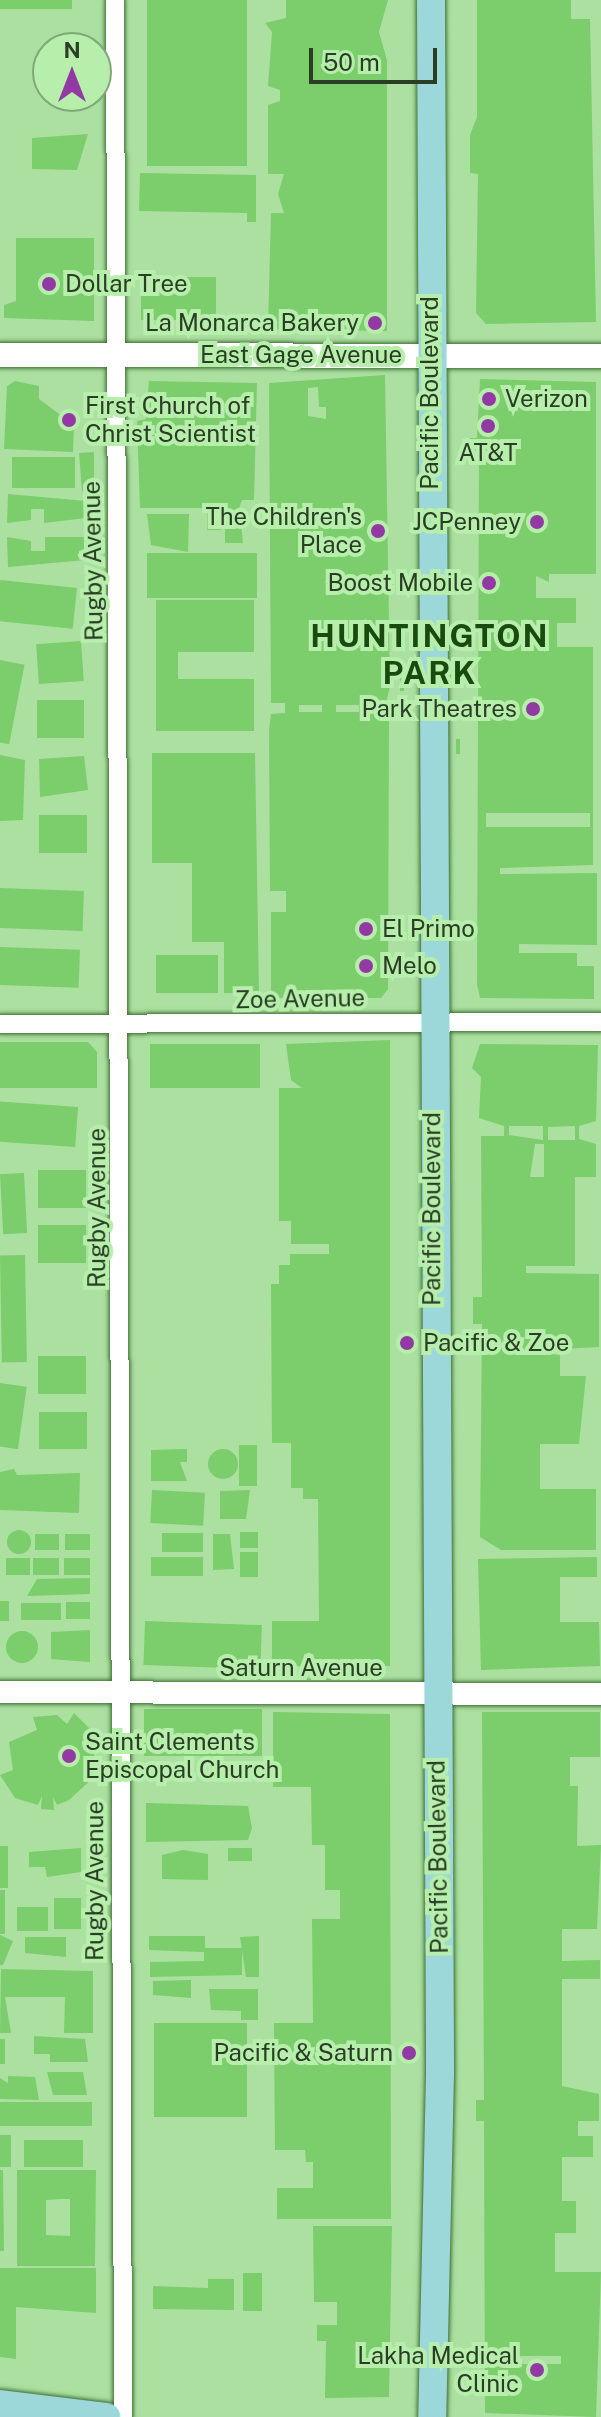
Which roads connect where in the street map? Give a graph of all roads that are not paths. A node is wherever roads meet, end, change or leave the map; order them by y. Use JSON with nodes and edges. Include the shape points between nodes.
{"nodes":[{"id":1,"x":115,"y":0,"type":"edge"},
{"id":2,"x":431,"y":0,"type":"edge"},
{"id":3,"x":0,"y":355,"type":"edge"},
{"id":4,"x":115,"y":355,"type":"junction"},
{"id":5,"x":431,"y":355,"type":"junction"},
{"id":6,"x":601,"y":356,"type":"edge"},
{"id":7,"x":431,"y":1022,"type":"junction"},
{"id":8,"x":601,"y":1022,"type":"edge"},
{"id":9,"x":0,"y":1024,"type":"edge"},
{"id":10,"x":122,"y":1025,"type":"junction"},
{"id":11,"x":0,"y":1692,"type":"edge"},
{"id":12,"x":118,"y":1693,"type":"junction"},
{"id":13,"x":436,"y":1694,"type":"junction"},
{"id":14,"x":601,"y":1694,"type":"edge"},
{"id":15,"x":0,"y":2404,"type":"edge"},
{"id":16,"x":106,"y":2417,"type":"edge"},
{"id":17,"x":123,"y":2417,"type":"edge"},
{"id":18,"x":432,"y":2417,"type":"edge"}],
"edges":[{"from":1,"to":4,"type":"street","name":"Rugby Avenue"},
{"from":2,"to":5,"type":"main road","name":"Pacific Boulevard"},
{"from":3,"to":4,"type":"main road","name":"East Gage Avenue"},
{"from":4,"to":5,"type":"main road","name":"East Gage Avenue"},
{"from":4,"to":10,"type":"street","name":"Rugby Avenue"},
{"from":5,"to":6,"type":"main road","name":"East Gage Avenue"},
{"from":5,"to":7,"type":"main road","name":"Pacific Boulevard"},
{"from":7,"to":8,"type":"street","name":"Zoe Avenue"},
{"from":7,"to":10,"type":"street","name":"Zoe Avenue"},
{"from":7,"to":13,"type":"main road","name":"Pacific Boulevard"},
{"from":9,"to":10,"type":"street","name":"Zoe Avenue"},
{"from":10,"to":12,"type":"street","name":"Rugby Avenue"},
{"from":11,"to":12,"type":"street","name":"Saturn Avenue"},
{"from":12,"to":13,"type":"street","name":"Saturn Avenue"},
{"from":12,"to":17,"type":"street","name":"Rugby Avenue"},
{"from":13,"to":14,"type":"street","name":"Saturn Avenue"},
{"from":13,"to":18,"type":"main road","name":"Pacific Boulevard","via":[[440,2083]]},
{"from":15,"to":16,"type":"main road"}]}
